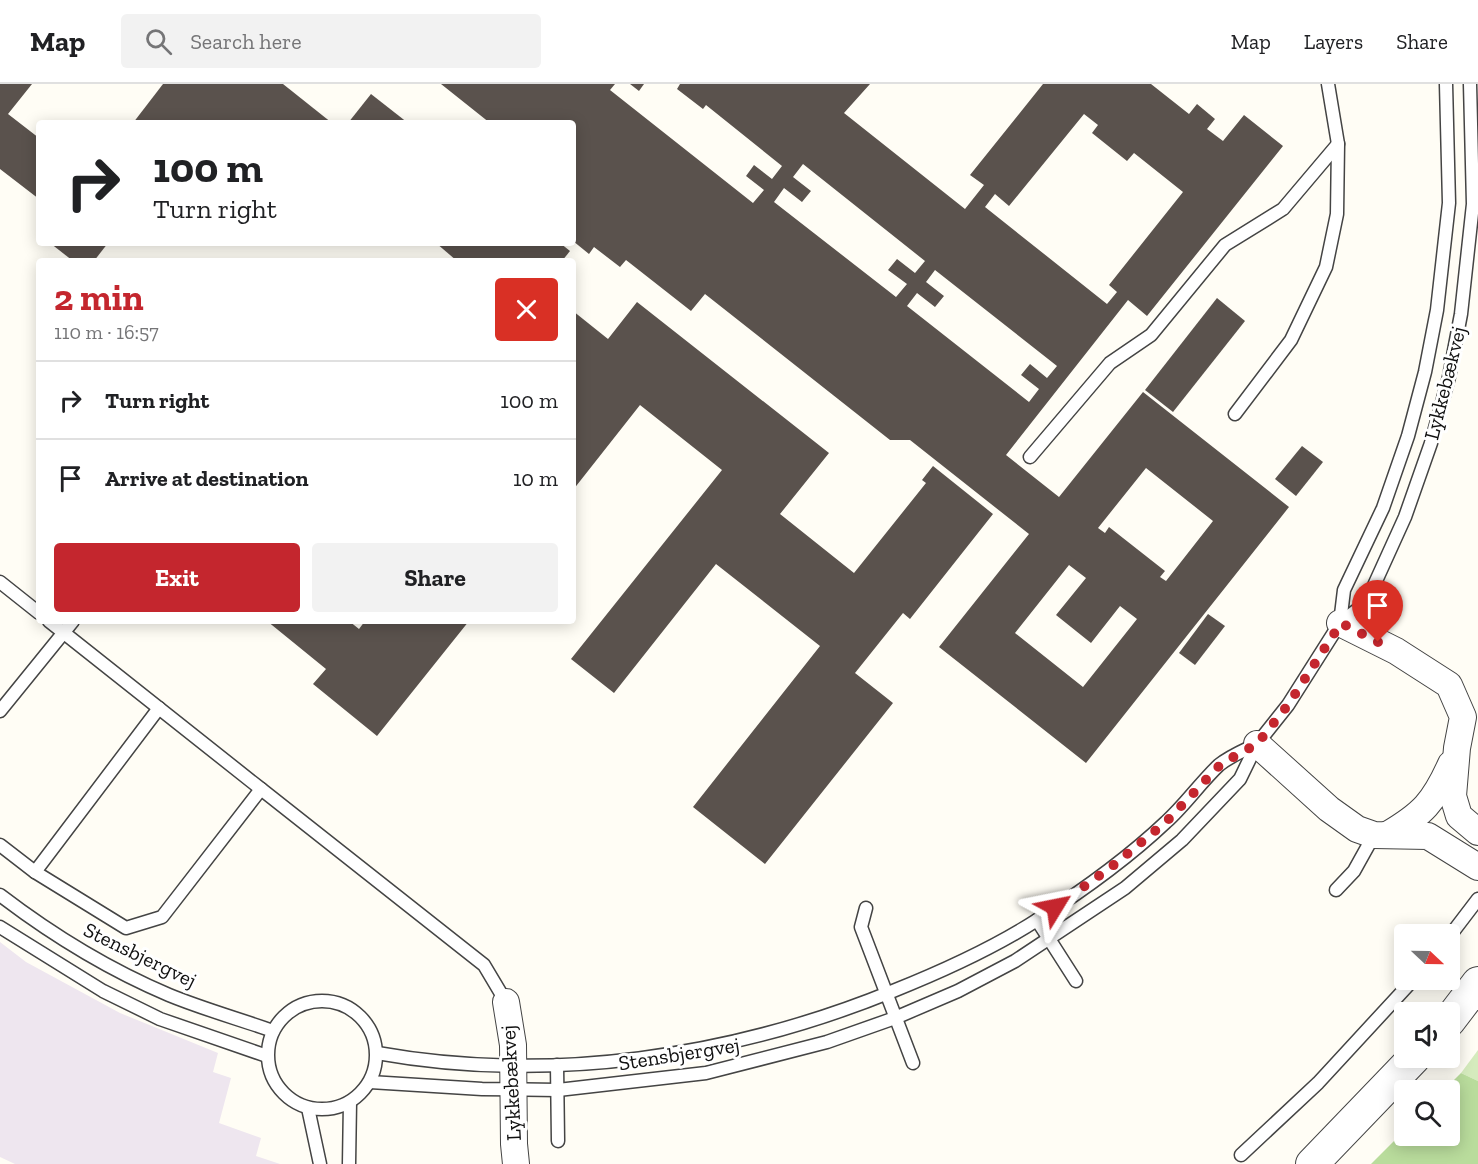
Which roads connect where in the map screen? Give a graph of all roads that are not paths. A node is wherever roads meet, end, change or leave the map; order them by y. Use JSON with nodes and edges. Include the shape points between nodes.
{"nodes":[{"id":1,"x":1328,"y":84,"type":"edge"},
{"id":2,"x":1446,"y":84,"type":"edge"},
{"id":3,"x":1470,"y":84,"type":"edge"},
{"id":4,"x":1338,"y":144,"type":"junction"},
{"id":5,"x":1235,"y":414,"type":"dead end"},
{"id":6,"x":1030,"y":457,"type":"dead end"},
{"id":7,"x":0,"y":582,"type":"edge"},
{"id":8,"x":36,"y":611,"type":"edge"},
{"id":9,"x":1341,"y":623,"type":"junction"},
{"id":10,"x":53,"y":624,"type":"edge"},
{"id":11,"x":70,"y":624,"type":"edge"},
{"id":12,"x":63,"y":632,"type":"junction"},
{"id":13,"x":159,"y":708,"type":"junction"},
{"id":14,"x":0,"y":711,"type":"edge"},
{"id":15,"x":1257,"y":744,"type":"junction"},
{"id":16,"x":1457,"y":748,"type":"junction"},
{"id":17,"x":261,"y":789,"type":"junction"},
{"id":18,"x":1478,"y":832,"type":"edge"},
{"id":19,"x":1380,"y":835,"type":"junction"},
{"id":20,"x":0,"y":844,"type":"edge"},
{"id":21,"x":1478,"y":867,"type":"edge"},
{"id":22,"x":35,"y":872,"type":"junction"},
{"id":23,"x":1336,"y":890,"type":"dead end"},
{"id":24,"x":0,"y":894,"type":"edge"},
{"id":25,"x":1478,"y":899,"type":"edge"},
{"id":26,"x":866,"y":908,"type":"dead end"},
{"id":27,"x":1037,"y":920,"type":"junction"},
{"id":28,"x":1459,"y":924,"type":"edge"},
{"id":29,"x":0,"y":927,"type":"edge"},
{"id":30,"x":1050,"y":940,"type":"junction"},
{"id":31,"x":968,"y":958,"type":"joint"},
{"id":32,"x":980,"y":979,"type":"joint"},
{"id":33,"x":1076,"y":981,"type":"dead end"},
{"id":34,"x":1478,"y":983,"type":"edge"},
{"id":35,"x":1404,"y":990,"type":"edge"},
{"id":36,"x":886,"y":994,"type":"junction"},
{"id":37,"x":506,"y":1002,"type":"joint"},
{"id":38,"x":1460,"y":1007,"type":"edge"},
{"id":39,"x":896,"y":1018,"type":"junction"},
{"id":40,"x":273,"y":1031,"type":"junction"},
{"id":41,"x":377,"y":1053,"type":"junction"},
{"id":42,"x":267,"y":1056,"type":"junction"},
{"id":43,"x":913,"y":1063,"type":"dead end"},
{"id":44,"x":557,"y":1065,"type":"junction"},
{"id":45,"x":1404,"y":1068,"type":"edge"},
{"id":46,"x":514,"y":1078,"type":"junction"},
{"id":47,"x":370,"y":1082,"type":"junction"},
{"id":48,"x":558,"y":1090,"type":"junction"},
{"id":49,"x":350,"y":1102,"type":"junction"},
{"id":50,"x":308,"y":1108,"type":"junction"},
{"id":51,"x":558,"y":1141,"type":"dead end"},
{"id":52,"x":1241,"y":1155,"type":"dead end"},
{"id":53,"x":320,"y":1164,"type":"edge"},
{"id":54,"x":349,"y":1164,"type":"edge"},
{"id":55,"x":516,"y":1164,"type":"edge"},
{"id":56,"x":1312,"y":1164,"type":"edge"}],
"edges":[{"from":1,"to":4,"type":"lane"},
{"from":2,"to":9,"type":"lane","name":"Lykkebækvej","via":[[1449,203],[1437,310],[1425,372],[1383,508],[1344,590]]},
{"from":3,"to":9,"type":"lane","name":"Lykkebækvej","via":[[1473,204],[1461,314],[1449,377],[1405,517],[1366,603]]},
{"from":4,"to":5,"type":"lane","via":[[1337,214],[1326,267],[1291,340]]},
{"from":4,"to":6,"type":"lane","via":[[1283,209],[1225,245],[1151,335],[1110,363]]},
{"from":7,"to":8,"type":"lane"},
{"from":9,"to":15,"type":"lane","name":"Lykkebækvej","via":[[1288,705]]},
{"from":9,"to":16,"type":"street","via":[[1396,651],[1449,685],[1463,717]]},
{"from":10,"to":12,"type":"lane"},
{"from":11,"to":12,"type":"lane"},
{"from":12,"to":13,"type":"lane"},
{"from":12,"to":14,"type":"lane"},
{"from":13,"to":17,"type":"lane"},
{"from":13,"to":22,"type":"lane"},
{"from":15,"to":19,"type":"street","via":[[1329,809],[1357,829]]},
{"from":15,"to":27,"type":"lane","name":"Lykkebækvej","via":[[1221,764],[1166,822]]},
{"from":15,"to":30,"type":"lane","name":"Lykkebækvej","via":[[1240,779],[1182,840],[1125,888]]},
{"from":16,"to":18,"type":"street","via":[[1453,796],[1459,816]]},
{"from":16,"to":19,"type":"street","via":[[1439,791],[1417,817]]},
{"from":17,"to":22,"type":"lane","via":[[162,917],[126,928]]},
{"from":17,"to":37,"type":"lane","via":[[484,964]]},
{"from":19,"to":21,"type":"street","via":[[1428,836]]},
{"from":19,"to":23,"type":"lane"},
{"from":20,"to":22,"type":"lane"},
{"from":24,"to":40,"type":"lane","name":"Stensbjergvej","via":[[62,938],[115,968],[170,995]]},
{"from":25,"to":28,"type":"lane"},
{"from":26,"to":36,"type":"lane","via":[[861,927]]},
{"from":27,"to":30,"type":"lane"},
{"from":27,"to":31,"type":"lane","name":"Lykkebækvej"},
{"from":29,"to":42,"type":"lane","via":[[85,981],[160,1019]]},
{"from":30,"to":32,"type":"lane","name":"Lykkebækvej"},
{"from":30,"to":33,"type":"lane"},
{"from":31,"to":36,"type":"lane","name":"Stensbjergvej"},
{"from":32,"to":39,"type":"lane","name":"Stensbjergvej"},
{"from":34,"to":38,"type":"street"},
{"from":35,"to":52,"type":"lane","via":[[1318,1083]]},
{"from":36,"to":39,"type":"lane"},
{"from":36,"to":44,"type":"lane","name":"Stensbjergvej","via":[[820,1019],[702,1049]]},
{"from":37,"to":46,"type":"street","name":"Lykkebækvej"},
{"from":39,"to":43,"type":"lane"},
{"from":39,"to":48,"type":"lane","name":"Stensbjergvej","via":[[827,1042],[706,1072]]},
{"from":40,"to":41,"type":"lane","via":[[298,1006],[328,1001],[343,1005],[362,1018],[374,1038]]},
{"from":40,"to":42,"type":"lane"},
{"from":41,"to":46,"type":"lane","name":"Stensbjergvej"},
{"from":41,"to":47,"type":"lane"},
{"from":42,"to":50,"type":"lane","via":[[269,1070],[284,1095]]},
{"from":44,"to":46,"type":"lane","name":"Stensbjergvej"},
{"from":44,"to":48,"type":"lane"},
{"from":45,"to":56,"type":"street"},
{"from":46,"to":47,"type":"lane","name":"Stensbjergvej"},
{"from":46,"to":48,"type":"lane","name":"Stensbjergvej"},
{"from":46,"to":55,"type":"street","name":"Lykkebækvej"},
{"from":47,"to":49,"type":"lane"},
{"from":48,"to":51,"type":"lane"},
{"from":49,"to":50,"type":"lane","via":[[323,1110]]},
{"from":49,"to":54,"type":"lane"},
{"from":50,"to":53,"type":"lane"}]}
